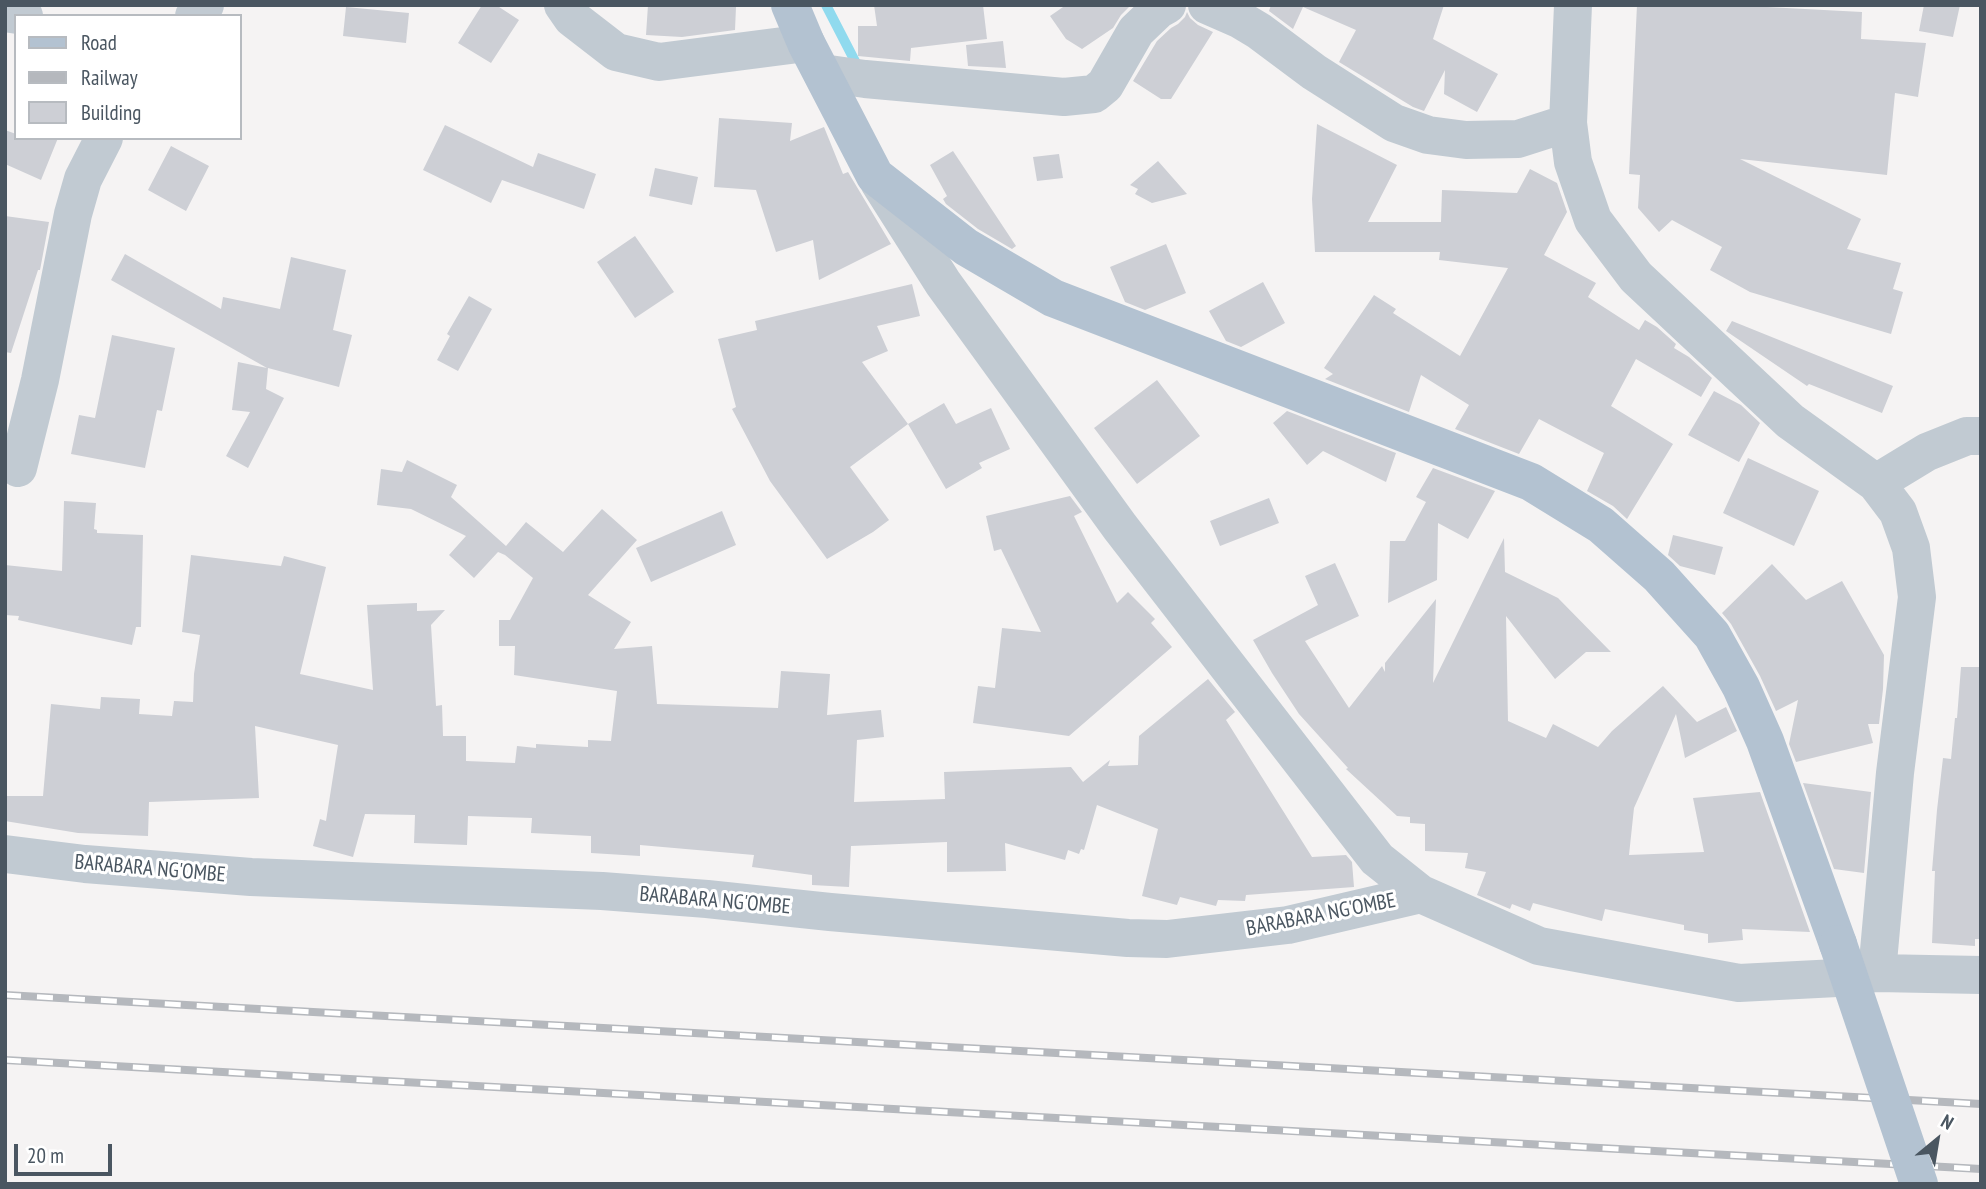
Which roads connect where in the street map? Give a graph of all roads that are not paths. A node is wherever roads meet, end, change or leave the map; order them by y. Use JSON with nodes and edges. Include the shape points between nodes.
{"nodes":[{"id":1,"x":563,"y":5,"type":"edge"},
{"id":2,"x":790,"y":5,"type":"edge"},
{"id":3,"x":1167,"y":5,"type":"edge"},
{"id":4,"x":1207,"y":5,"type":"edge"},
{"id":5,"x":1573,"y":5,"type":"edge"},
{"id":6,"x":814,"y":58,"type":"junction"},
{"id":7,"x":1568,"y":123,"type":"junction"},
{"id":8,"x":103,"y":140,"type":"edge"},
{"id":9,"x":875,"y":176,"type":"junction"},
{"id":10,"x":1981,"y":436,"type":"edge"},
{"id":11,"x":18,"y":468,"type":"dead end"},
{"id":12,"x":1876,"y":484,"type":"junction"},
{"id":13,"x":5,"y":854,"type":"edge"},
{"id":14,"x":1422,"y":894,"type":"junction"},
{"id":15,"x":1877,"y":973,"type":"junction"},
{"id":16,"x":1981,"y":975,"type":"edge"},
{"id":17,"x":1919,"y":1184,"type":"edge"}],
"edges":[{"from":1,"to":6,"type":"street","via":[[572,18],[616,52],[659,62]]},
{"from":2,"to":6,"type":"main road"},
{"from":3,"to":6,"type":"street","via":[[1136,32],[1105,85],[1094,94],[1064,97],[864,79]]},
{"from":4,"to":7,"type":"street","via":[[1259,31],[1394,123],[1428,135],[1518,139]]},
{"from":5,"to":7,"type":"street"},
{"from":6,"to":9,"type":"main road"},
{"from":7,"to":12,"type":"street","via":[[1573,162],[1594,220],[1636,277],[1790,421]]},
{"from":8,"to":11,"type":"street","via":[[83,179],[73,214]]},
{"from":9,"to":14,"type":"street","via":[[943,283],[1120,527],[1377,859]]},
{"from":9,"to":17,"type":"main road","bridge":true,"via":[[966,247],[1053,298],[1531,482],[1601,525],[1659,576],[1712,635],[1765,741]]},
{"from":10,"to":12,"type":"street","via":[[1967,436],[1927,452]]},
{"from":12,"to":15,"type":"street","via":[[1898,512],[1911,548],[1917,597]]},
{"from":13,"to":14,"type":"street","name":"BARABARA NG'OMBE","via":[[251,877],[602,891],[1128,938],[1204,936],[1288,925]]},
{"from":14,"to":15,"type":"street","via":[[1539,946],[1739,984]]},
{"from":15,"to":16,"type":"street"}]}
